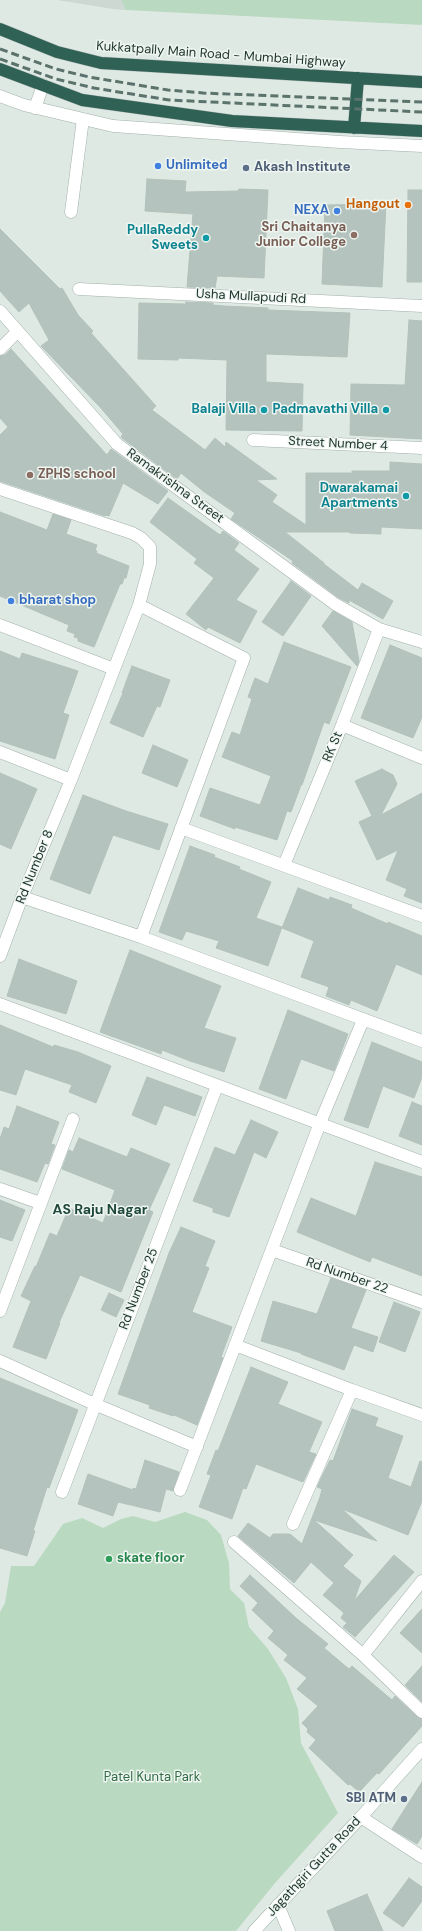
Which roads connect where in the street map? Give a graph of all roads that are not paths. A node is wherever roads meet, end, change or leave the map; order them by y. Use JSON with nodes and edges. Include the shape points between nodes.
{"nodes":[{"id":1,"x":0,"y":29,"type":"edge"},
{"id":2,"x":0,"y":69,"type":"edge"},
{"id":3,"x":358,"y":78,"type":"junction"},
{"id":4,"x":422,"y":82,"type":"edge"},
{"id":5,"x":43,"y":85,"type":"junction"},
{"id":6,"x":0,"y":96,"type":"edge"},
{"id":7,"x":35,"y":108,"type":"junction"},
{"id":8,"x":83,"y":119,"type":"junction"},
{"id":9,"x":354,"y":128,"type":"junction"},
{"id":10,"x":422,"y":132,"type":"edge"},
{"id":11,"x":422,"y":146,"type":"edge"},
{"id":12,"x":71,"y":212,"type":"dead end"},
{"id":13,"x":79,"y":289,"type":"dead end"},
{"id":14,"x":422,"y":306,"type":"edge"},
{"id":15,"x":0,"y":311,"type":"edge"},
{"id":16,"x":17,"y":332,"type":"junction"},
{"id":17,"x":0,"y":349,"type":"edge"},
{"id":18,"x":253,"y":440,"type":"dead end"},
{"id":19,"x":422,"y":448,"type":"edge"},
{"id":20,"x":0,"y":489,"type":"edge"},
{"id":21,"x":139,"y":605,"type":"junction"},
{"id":22,"x":0,"y":625,"type":"edge"},
{"id":23,"x":379,"y":629,"type":"junction"},
{"id":24,"x":422,"y":642,"type":"edge"},
{"id":25,"x":114,"y":669,"type":"junction"},
{"id":26,"x":342,"y":725,"type":"junction"},
{"id":27,"x":0,"y":752,"type":"edge"},
{"id":28,"x":422,"y":758,"type":"edge"},
{"id":29,"x":71,"y":780,"type":"junction"},
{"id":30,"x":181,"y":828,"type":"junction"},
{"id":31,"x":284,"y":864,"type":"junction"},
{"id":32,"x":22,"y":897,"type":"junction"},
{"id":33,"x":422,"y":916,"type":"edge"},
{"id":34,"x":141,"y":937,"type":"junction"},
{"id":35,"x":0,"y":956,"type":"edge"},
{"id":36,"x":0,"y":1004,"type":"edge"},
{"id":37,"x":363,"y":1020,"type":"junction"},
{"id":38,"x":422,"y":1041,"type":"edge"},
{"id":39,"x":217,"y":1086,"type":"junction"},
{"id":40,"x":73,"y":1119,"type":"dead end"},
{"id":41,"x":320,"y":1123,"type":"junction"},
{"id":42,"x":422,"y":1162,"type":"edge"},
{"id":43,"x":0,"y":1188,"type":"edge"},
{"id":44,"x":40,"y":1204,"type":"junction"},
{"id":45,"x":272,"y":1250,"type":"junction"},
{"id":46,"x":422,"y":1302,"type":"edge"},
{"id":47,"x":0,"y":1311,"type":"edge"},
{"id":48,"x":235,"y":1345,"type":"junction"},
{"id":49,"x":0,"y":1362,"type":"edge"},
{"id":50,"x":352,"y":1390,"type":"junction"},
{"id":51,"x":96,"y":1405,"type":"junction"},
{"id":52,"x":422,"y":1415,"type":"edge"},
{"id":53,"x":197,"y":1447,"type":"junction"},
{"id":54,"x":180,"y":1490,"type":"dead end"},
{"id":55,"x":62,"y":1492,"type":"dead end"},
{"id":56,"x":293,"y":1524,"type":"dead end"},
{"id":57,"x":234,"y":1542,"type":"dead end"},
{"id":58,"x":422,"y":1581,"type":"edge"},
{"id":59,"x":363,"y":1655,"type":"junction"},
{"id":60,"x":422,"y":1712,"type":"edge"},
{"id":61,"x":422,"y":1749,"type":"edge"},
{"id":62,"x":361,"y":1817,"type":"junction"},
{"id":63,"x":422,"y":1857,"type":"edge"},
{"id":64,"x":278,"y":1905,"type":"junction"},
{"id":65,"x":254,"y":1931,"type":"edge"},
{"id":66,"x":289,"y":1931,"type":"edge"}],
"edges":[{"from":1,"to":3,"type":"highway","name":"Kukkatpally Main Road - Mumbai Highway","via":[[57,52],[101,63]]},
{"from":2,"to":5,"type":"highway"},
{"from":3,"to":4,"type":"highway","name":"Kukkatpally Main Road - Mumbai Highway"},
{"from":3,"to":9,"type":"highway"},
{"from":5,"to":7,"type":"street"},
{"from":5,"to":9,"type":"highway","via":[[82,100],[232,121]]},
{"from":6,"to":7,"type":"street"},
{"from":7,"to":8,"type":"street"},
{"from":8,"to":11,"type":"street","via":[[113,126]]},
{"from":8,"to":12,"type":"street"},
{"from":9,"to":10,"type":"highway"},
{"from":13,"to":14,"type":"street","name":"Usha Mullapudi Rd"},
{"from":15,"to":16,"type":"street","name":"Ramakrishna Street"},
{"from":16,"to":17,"type":"street"},
{"from":16,"to":23,"type":"street","name":"Ramakrishna Street","via":[[117,444],[335,604]]},
{"from":18,"to":19,"type":"street","name":"Street Number 4"},
{"from":20,"to":21,"type":"street","name":"Rd Number 8","via":[[141,538],[150,547],[150,564]]},
{"from":21,"to":25,"type":"street","name":"Rd Number 8"},
{"from":21,"to":30,"type":"street","via":[[244,658]]},
{"from":22,"to":25,"type":"street"},
{"from":23,"to":24,"type":"street","name":"Ramakrishna Street"},
{"from":23,"to":26,"type":"street","name":"RK St"},
{"from":25,"to":29,"type":"street","name":"Rd Number 8"},
{"from":26,"to":28,"type":"street"},
{"from":26,"to":31,"type":"street","name":"RK St"},
{"from":27,"to":29,"type":"street"},
{"from":29,"to":32,"type":"street","name":"Rd Number 8"},
{"from":30,"to":31,"type":"street"},
{"from":30,"to":34,"type":"street"},
{"from":31,"to":33,"type":"street"},
{"from":32,"to":34,"type":"street"},
{"from":32,"to":35,"type":"street","name":"Rd Number 8"},
{"from":34,"to":37,"type":"street"},
{"from":36,"to":39,"type":"street"},
{"from":37,"to":38,"type":"street"},
{"from":37,"to":41,"type":"street"},
{"from":39,"to":41,"type":"street"},
{"from":39,"to":51,"type":"street","name":"Rd Number 25"},
{"from":40,"to":44,"type":"street"},
{"from":41,"to":42,"type":"street"},
{"from":41,"to":45,"type":"street"},
{"from":43,"to":44,"type":"street"},
{"from":44,"to":47,"type":"street"},
{"from":45,"to":46,"type":"street","name":"Rd Number 22"},
{"from":45,"to":48,"type":"street"},
{"from":48,"to":50,"type":"street"},
{"from":48,"to":53,"type":"street"},
{"from":49,"to":51,"type":"street"},
{"from":50,"to":52,"type":"street"},
{"from":50,"to":56,"type":"street"},
{"from":51,"to":53,"type":"street"},
{"from":51,"to":55,"type":"street","name":"Rd Number 25"},
{"from":53,"to":54,"type":"street"},
{"from":57,"to":59,"type":"street"},
{"from":58,"to":59,"type":"street"},
{"from":59,"to":60,"type":"street"},
{"from":61,"to":62,"type":"street","name":"Jagathgiri Gutta Road"},
{"from":62,"to":63,"type":"street"},
{"from":62,"to":64,"type":"street","name":"Jagathgiri Gutta Road"},
{"from":64,"to":65,"type":"street","name":"Jagathgiri Gutta Road"},
{"from":64,"to":66,"type":"street"}]}
